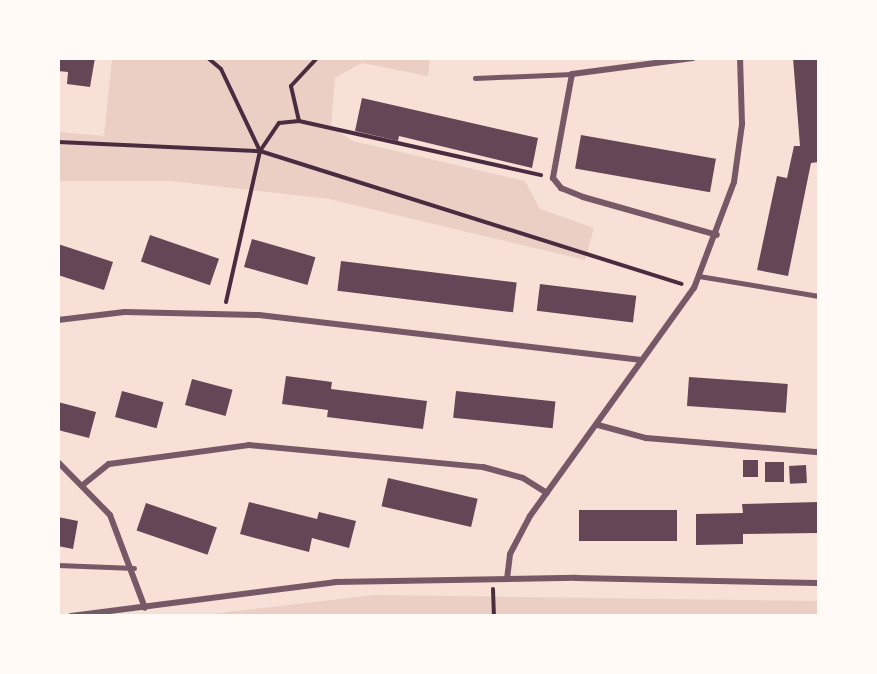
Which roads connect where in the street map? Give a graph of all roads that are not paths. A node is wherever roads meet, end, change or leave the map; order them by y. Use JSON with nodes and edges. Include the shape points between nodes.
{"nodes":[{"id":1,"x":693,"y":58,"type":"edge"},
{"id":2,"x":740,"y":58,"type":"edge"},
{"id":3,"x":572,"y":74,"type":"junction"},
{"id":4,"x":475,"y":78,"type":"dead end"},
{"id":5,"x":717,"y":234,"type":"junction"},
{"id":6,"x":699,"y":276,"type":"junction"},
{"id":7,"x":819,"y":296,"type":"edge"},
{"id":8,"x":58,"y":320,"type":"edge"},
{"id":9,"x":641,"y":360,"type":"junction"},
{"id":10,"x":598,"y":425,"type":"junction"},
{"id":11,"x":819,"y":453,"type":"edge"},
{"id":12,"x":58,"y":462,"type":"edge"},
{"id":13,"x":84,"y":484,"type":"junction"},
{"id":14,"x":547,"y":493,"type":"junction"},
{"id":15,"x":58,"y":565,"type":"edge"},
{"id":16,"x":134,"y":568,"type":"junction"},
{"id":17,"x":507,"y":579,"type":"junction"},
{"id":18,"x":819,"y":583,"type":"edge"},
{"id":19,"x":145,"y":608,"type":"junction"},
{"id":20,"x":71,"y":615,"type":"edge"}],
"edges":[{"from":1,"to":3,"type":"street"},
{"from":2,"to":5,"type":"street","via":[[742,124],[734,182]]},
{"from":3,"to":4,"type":"lane"},
{"from":3,"to":5,"type":"street","via":[[554,161],[553,178],[561,188]]},
{"from":5,"to":6,"type":"street"},
{"from":6,"to":7,"type":"lane"},
{"from":6,"to":9,"type":"street"},
{"from":8,"to":9,"type":"street","via":[[125,312],[223,313]]},
{"from":9,"to":10,"type":"street"},
{"from":10,"to":11,"type":"street","via":[[646,438]]},
{"from":10,"to":14,"type":"street"},
{"from":12,"to":13,"type":"street"},
{"from":13,"to":14,"type":"street","via":[[109,464],[249,445],[483,467],[523,477]]},
{"from":13,"to":16,"type":"street","via":[[110,514]]},
{"from":14,"to":17,"type":"street","via":[[510,554]]},
{"from":15,"to":16,"type":"lane"},
{"from":16,"to":19,"type":"street"},
{"from":17,"to":18,"type":"street"},
{"from":17,"to":19,"type":"street","via":[[335,582]]},
{"from":19,"to":20,"type":"street"}]}
